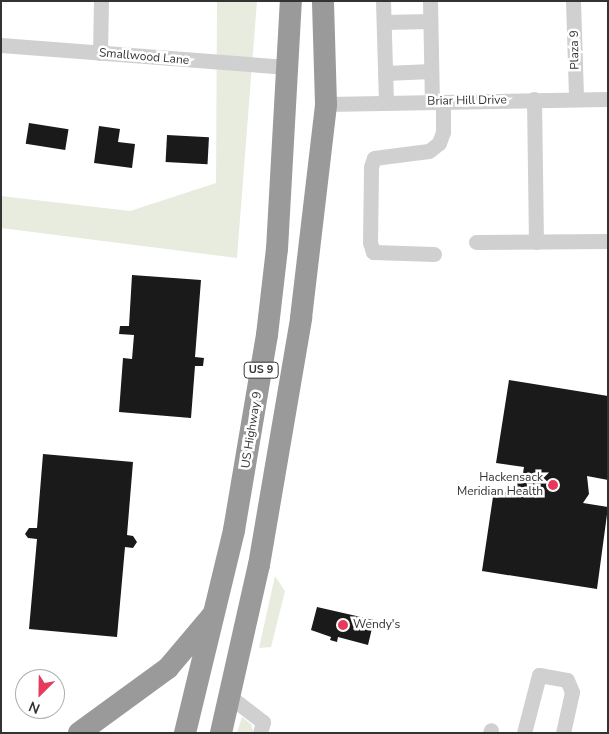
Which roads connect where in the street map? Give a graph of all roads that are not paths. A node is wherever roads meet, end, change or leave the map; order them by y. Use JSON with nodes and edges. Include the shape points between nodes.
{"nodes":[{"id":1,"x":101,"y":1,"type":"edge"},
{"id":2,"x":291,"y":1,"type":"edge"},
{"id":3,"x":323,"y":1,"type":"edge"},
{"id":4,"x":383,"y":1,"type":"edge"},
{"id":5,"x":430,"y":1,"type":"edge"},
{"id":6,"x":573,"y":1,"type":"edge"},
{"id":7,"x":430,"y":21,"type":"junction"},
{"id":8,"x":384,"y":22,"type":"junction"},
{"id":9,"x":1,"y":45,"type":"edge"},
{"id":10,"x":100,"y":53,"type":"junction"},
{"id":11,"x":287,"y":67,"type":"junction"},
{"id":12,"x":431,"y":71,"type":"junction"},
{"id":13,"x":385,"y":73,"type":"junction"},
{"id":14,"x":576,"y":98,"type":"junction"},
{"id":15,"x":534,"y":99,"type":"junction"},
{"id":16,"x":608,"y":99,"type":"edge"},
{"id":17,"x":437,"y":102,"type":"junction"},
{"id":18,"x":386,"y":103,"type":"junction"},
{"id":19,"x":326,"y":104,"type":"junction"},
{"id":20,"x":608,"y":241,"type":"edge"},
{"id":21,"x":476,"y":242,"type":"dead end"},
{"id":22,"x":536,"y":242,"type":"junction"},
{"id":23,"x":434,"y":254,"type":"dead end"},
{"id":24,"x":216,"y":611,"type":"junction"},
{"id":25,"x":229,"y":696,"type":"junction"},
{"id":26,"x":79,"y":733,"type":"edge"},
{"id":27,"x":184,"y":733,"type":"edge"},
{"id":28,"x":221,"y":733,"type":"edge"},
{"id":29,"x":260,"y":733,"type":"edge"},
{"id":30,"x":524,"y":733,"type":"edge"},
{"id":31,"x":562,"y":733,"type":"edge"}],
"edges":[{"from":1,"to":10,"type":"street"},
{"from":2,"to":11,"type":"highway","name":"US Highway 9","number":"US 9"},
{"from":3,"to":19,"type":"highway","number":"US 9"},
{"from":4,"to":8,"type":"street"},
{"from":5,"to":7,"type":"street"},
{"from":6,"to":14,"type":"street","name":"Plaza 9"},
{"from":7,"to":8,"type":"street"},
{"from":7,"to":12,"type":"street"},
{"from":8,"to":13,"type":"street"},
{"from":9,"to":10,"type":"street","name":"Smallwood Lane"},
{"from":10,"to":11,"type":"street","name":"Smallwood Lane"},
{"from":11,"to":24,"type":"highway","name":"US Highway 9","number":"US 9","via":[[276,249],[267,335],[252,436]]},
{"from":12,"to":13,"type":"street"},
{"from":12,"to":17,"type":"street"},
{"from":13,"to":18,"type":"street"},
{"from":14,"to":15,"type":"street","name":"Briar Hill Drive"},
{"from":14,"to":16,"type":"street","name":"Briar Hill Drive"},
{"from":15,"to":17,"type":"street","name":"Briar Hill Drive"},
{"from":15,"to":22,"type":"street"},
{"from":17,"to":18,"type":"street","name":"Briar Hill Drive"},
{"from":17,"to":23,"type":"street","via":[[443,132],[439,143],[428,151],[374,158],[371,167],[370,242],[373,252]]},
{"from":18,"to":19,"type":"street","name":"Briar Hill Drive"},
{"from":19,"to":25,"type":"highway","number":"US 9","via":[[301,318],[280,453]]},
{"from":20,"to":22,"type":"street"},
{"from":21,"to":22,"type":"street"},
{"from":24,"to":26,"type":"highway","via":[[168,668]]},
{"from":24,"to":27,"type":"highway","name":"US Highway 9","number":"US 9"},
{"from":25,"to":28,"type":"highway","number":"US 9"},
{"from":25,"to":29,"type":"street","via":[[262,722]]},
{"from":30,"to":31,"type":"street","via":[[539,675],[567,680],[572,692]]}]}
